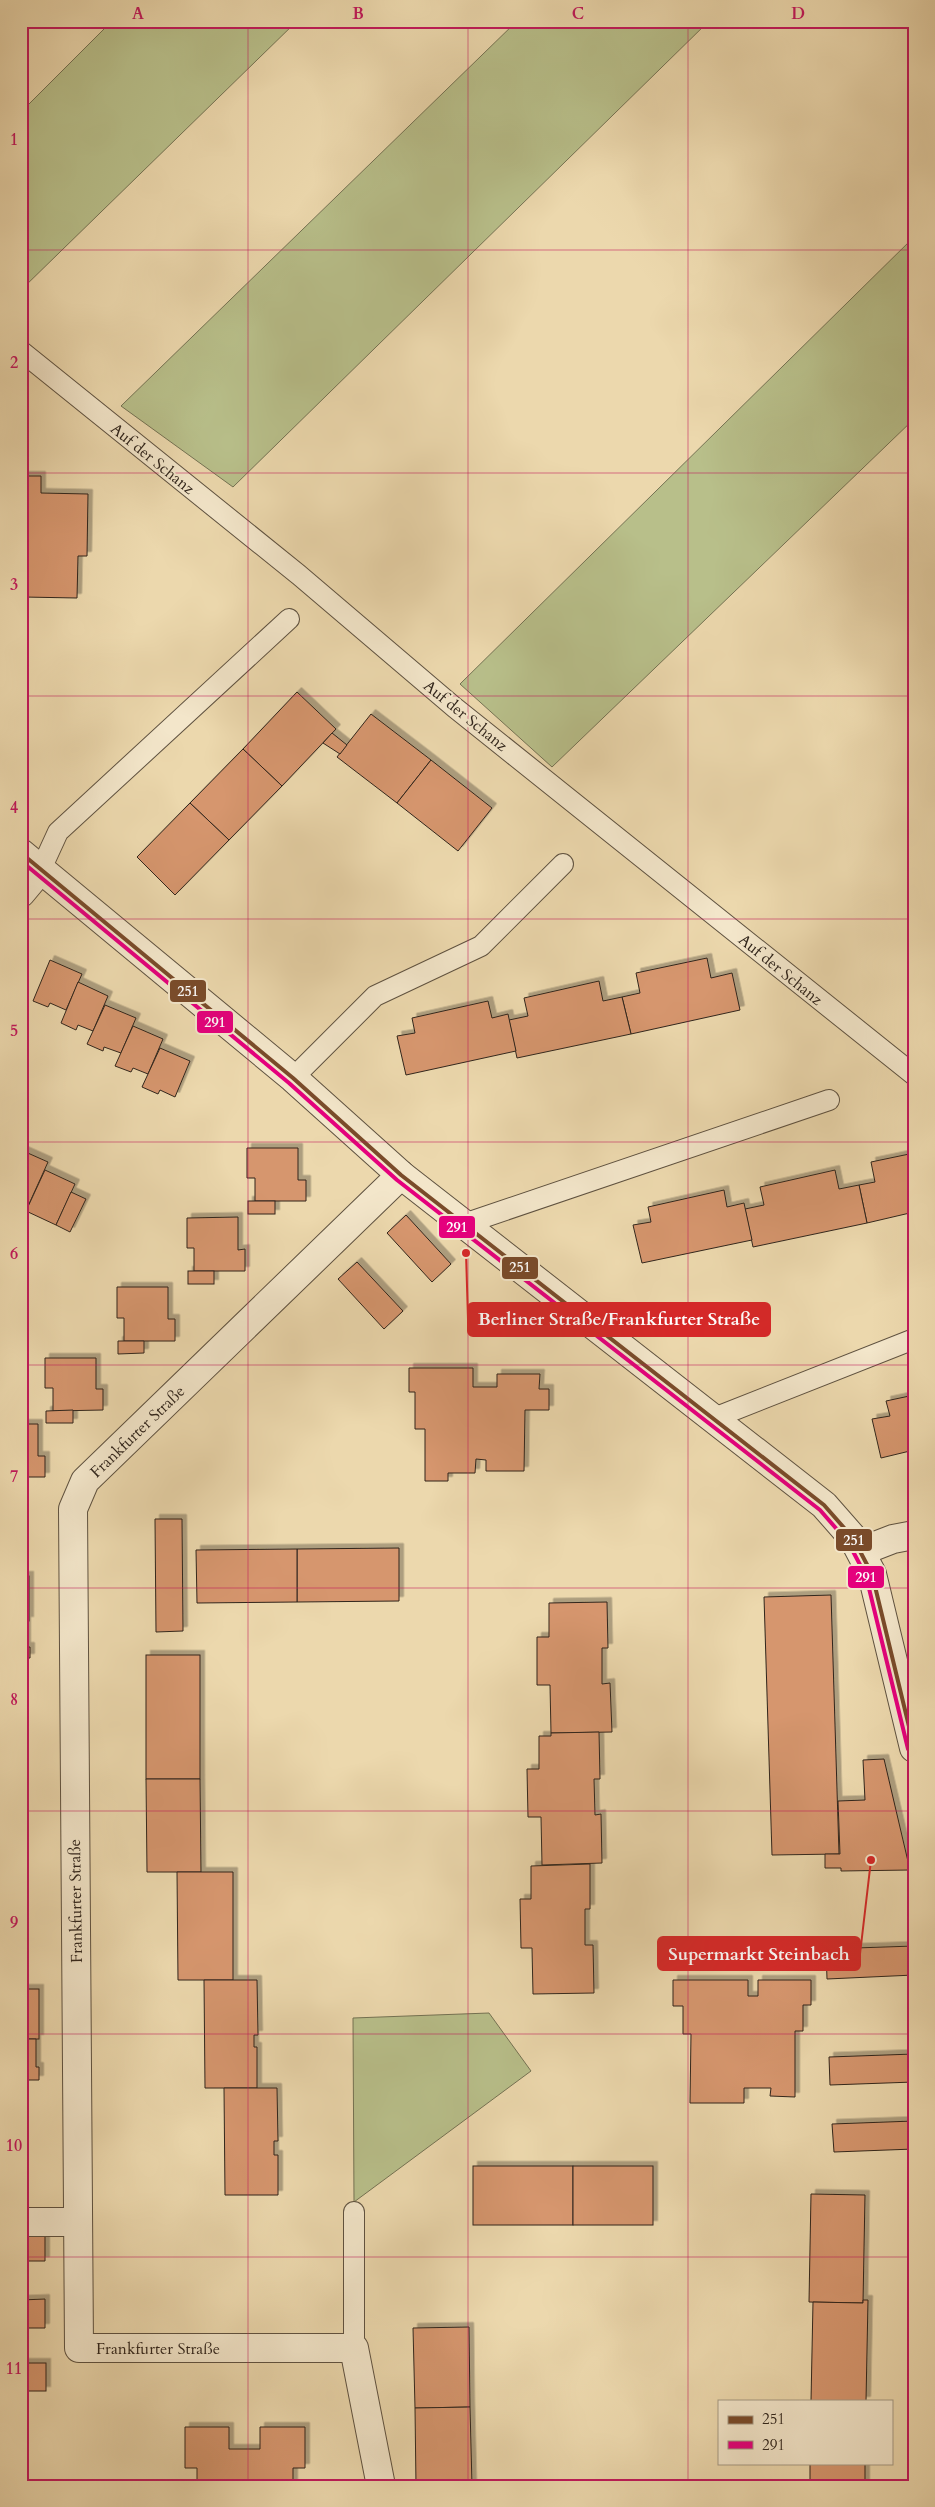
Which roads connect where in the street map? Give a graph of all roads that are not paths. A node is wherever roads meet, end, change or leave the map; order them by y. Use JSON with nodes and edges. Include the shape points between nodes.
{"nodes":[{"id":1,"x":21,"y":351,"type":"edge"},
{"id":2,"x":289,"y":619,"type":"dead end"},
{"id":3,"x":31,"y":861,"type":"edge"},
{"id":4,"x":563,"y":864,"type":"dead end"},
{"id":5,"x":21,"y":893,"type":"edge"},
{"id":6,"x":914,"y":1075,"type":"edge"},
{"id":7,"x":293,"y":1078,"type":"junction"},
{"id":8,"x":829,"y":1100,"type":"dead end"},
{"id":9,"x":401,"y":1175,"type":"junction"},
{"id":10,"x":464,"y":1224,"type":"junction"},
{"id":11,"x":914,"y":1339,"type":"edge"},
{"id":12,"x":714,"y":1418,"type":"junction"},
{"id":13,"x":914,"y":1536,"type":"edge"},
{"id":14,"x":862,"y":1551,"type":"junction"},
{"id":15,"x":914,"y":1748,"type":"edge"},
{"id":16,"x":354,"y":2212,"type":"dead end"},
{"id":17,"x":21,"y":2222,"type":"edge"},
{"id":18,"x":78,"y":2222,"type":"junction"},
{"id":19,"x":354,"y":2348,"type":"junction"},
{"id":20,"x":382,"y":2486,"type":"edge"}],
"edges":[{"from":1,"to":6,"type":"lane","name":"Auf der Schanz","via":[[299,576],[454,707]]},
{"from":2,"to":3,"type":"lane","via":[[58,832]]},
{"from":3,"to":5,"type":"street"},
{"from":3,"to":7,"type":"street"},
{"from":4,"to":7,"type":"lane","via":[[481,946],[375,996]]},
{"from":7,"to":9,"type":"street"},
{"from":8,"to":10,"type":"lane"},
{"from":9,"to":10,"type":"street"},
{"from":9,"to":18,"type":"street","name":"Frankfurter Straße","via":[[85,1481],[73,1509]]},
{"from":10,"to":12,"type":"street"},
{"from":11,"to":12,"type":"lane"},
{"from":12,"to":14,"type":"street","via":[[821,1502]]},
{"from":13,"to":14,"type":"street","via":[[893,1539]]},
{"from":14,"to":15,"type":"street","via":[[876,1589]]},
{"from":16,"to":19,"type":"lane"},
{"from":17,"to":18,"type":"street"},
{"from":18,"to":19,"type":"street","name":"Frankfurter Straße","via":[[79,2348]]},
{"from":19,"to":20,"type":"street"}]}
